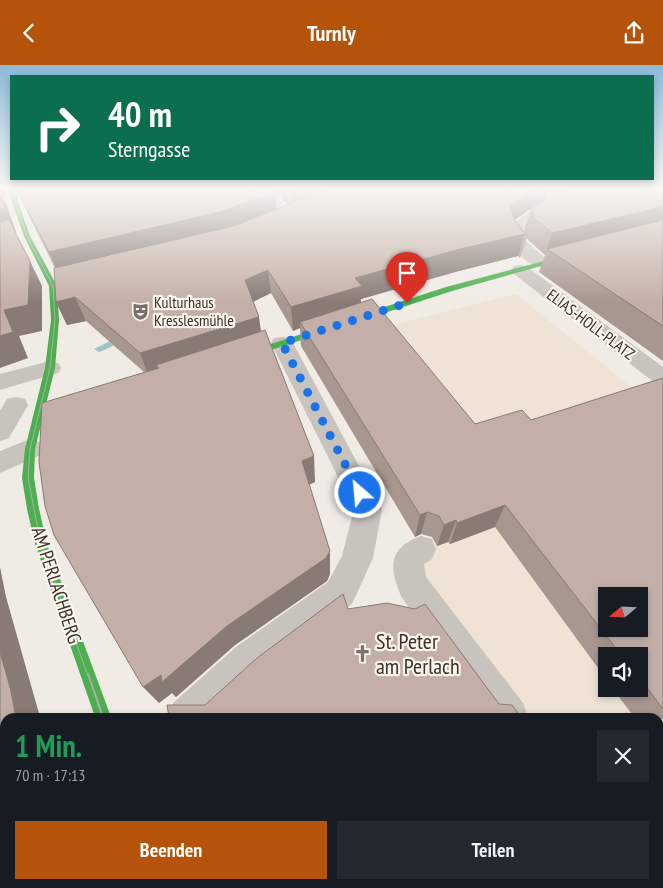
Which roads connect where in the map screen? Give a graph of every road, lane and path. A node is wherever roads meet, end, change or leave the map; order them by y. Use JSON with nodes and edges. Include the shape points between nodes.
{"nodes":[{"id":1,"x":17,"y":226,"type":"edge"},
{"id":2,"x":516,"y":226,"type":"edge"},
{"id":3,"x":589,"y":251,"type":"edge"},
{"id":4,"x":542,"y":263,"type":"junction"},
{"id":5,"x":520,"y":270,"type":"junction"},
{"id":6,"x":282,"y":343,"type":"junction"},
{"id":7,"x":227,"y":361,"type":"edge"},
{"id":8,"x":50,"y":368,"type":"junction"},
{"id":9,"x":663,"y":378,"type":"edge"},
{"id":10,"x":0,"y":382,"type":"edge"},
{"id":11,"x":35,"y":409,"type":"junction"},
{"id":12,"x":0,"y":432,"type":"edge"},
{"id":13,"x":30,"y":449,"type":"junction"},
{"id":14,"x":0,"y":463,"type":"edge"},
{"id":15,"x":422,"y":549,"type":"dead end"},
{"id":16,"x":102,"y":713,"type":"edge"},
{"id":17,"x":191,"y":713,"type":"edge"},
{"id":18,"x":505,"y":713,"type":"edge"}],
"edges":[{"from":1,"to":8,"type":"street","name":"AM PERLACHBERG","via":[[20,238],[60,284]]},
{"from":2,"to":4,"type":"street","via":[[514,236],[518,244]]},
{"from":3,"to":4,"type":"street"},
{"from":4,"to":5,"type":"street"},
{"from":5,"to":6,"type":"street"},
{"from":5,"to":9,"type":"street","name":"ELIAS-HOLL-PLATZ"},
{"from":6,"to":7,"type":"street"},
{"from":6,"to":17,"type":"street","via":[[368,509],[357,558],[340,593],[249,660]]},
{"from":8,"to":10,"type":"street"},
{"from":8,"to":11,"type":"street","name":"AM PERLACHBERG"},
{"from":11,"to":12,"type":"street"},
{"from":11,"to":13,"type":"street","name":"AM PERLACHBERG"},
{"from":13,"to":14,"type":"street"},
{"from":13,"to":16,"type":"street","name":"AM PERLACHBERG","via":[[28,479],[41,544]]},
{"from":15,"to":18,"type":"street","via":[[412,553],[408,561],[413,593]]}]}
